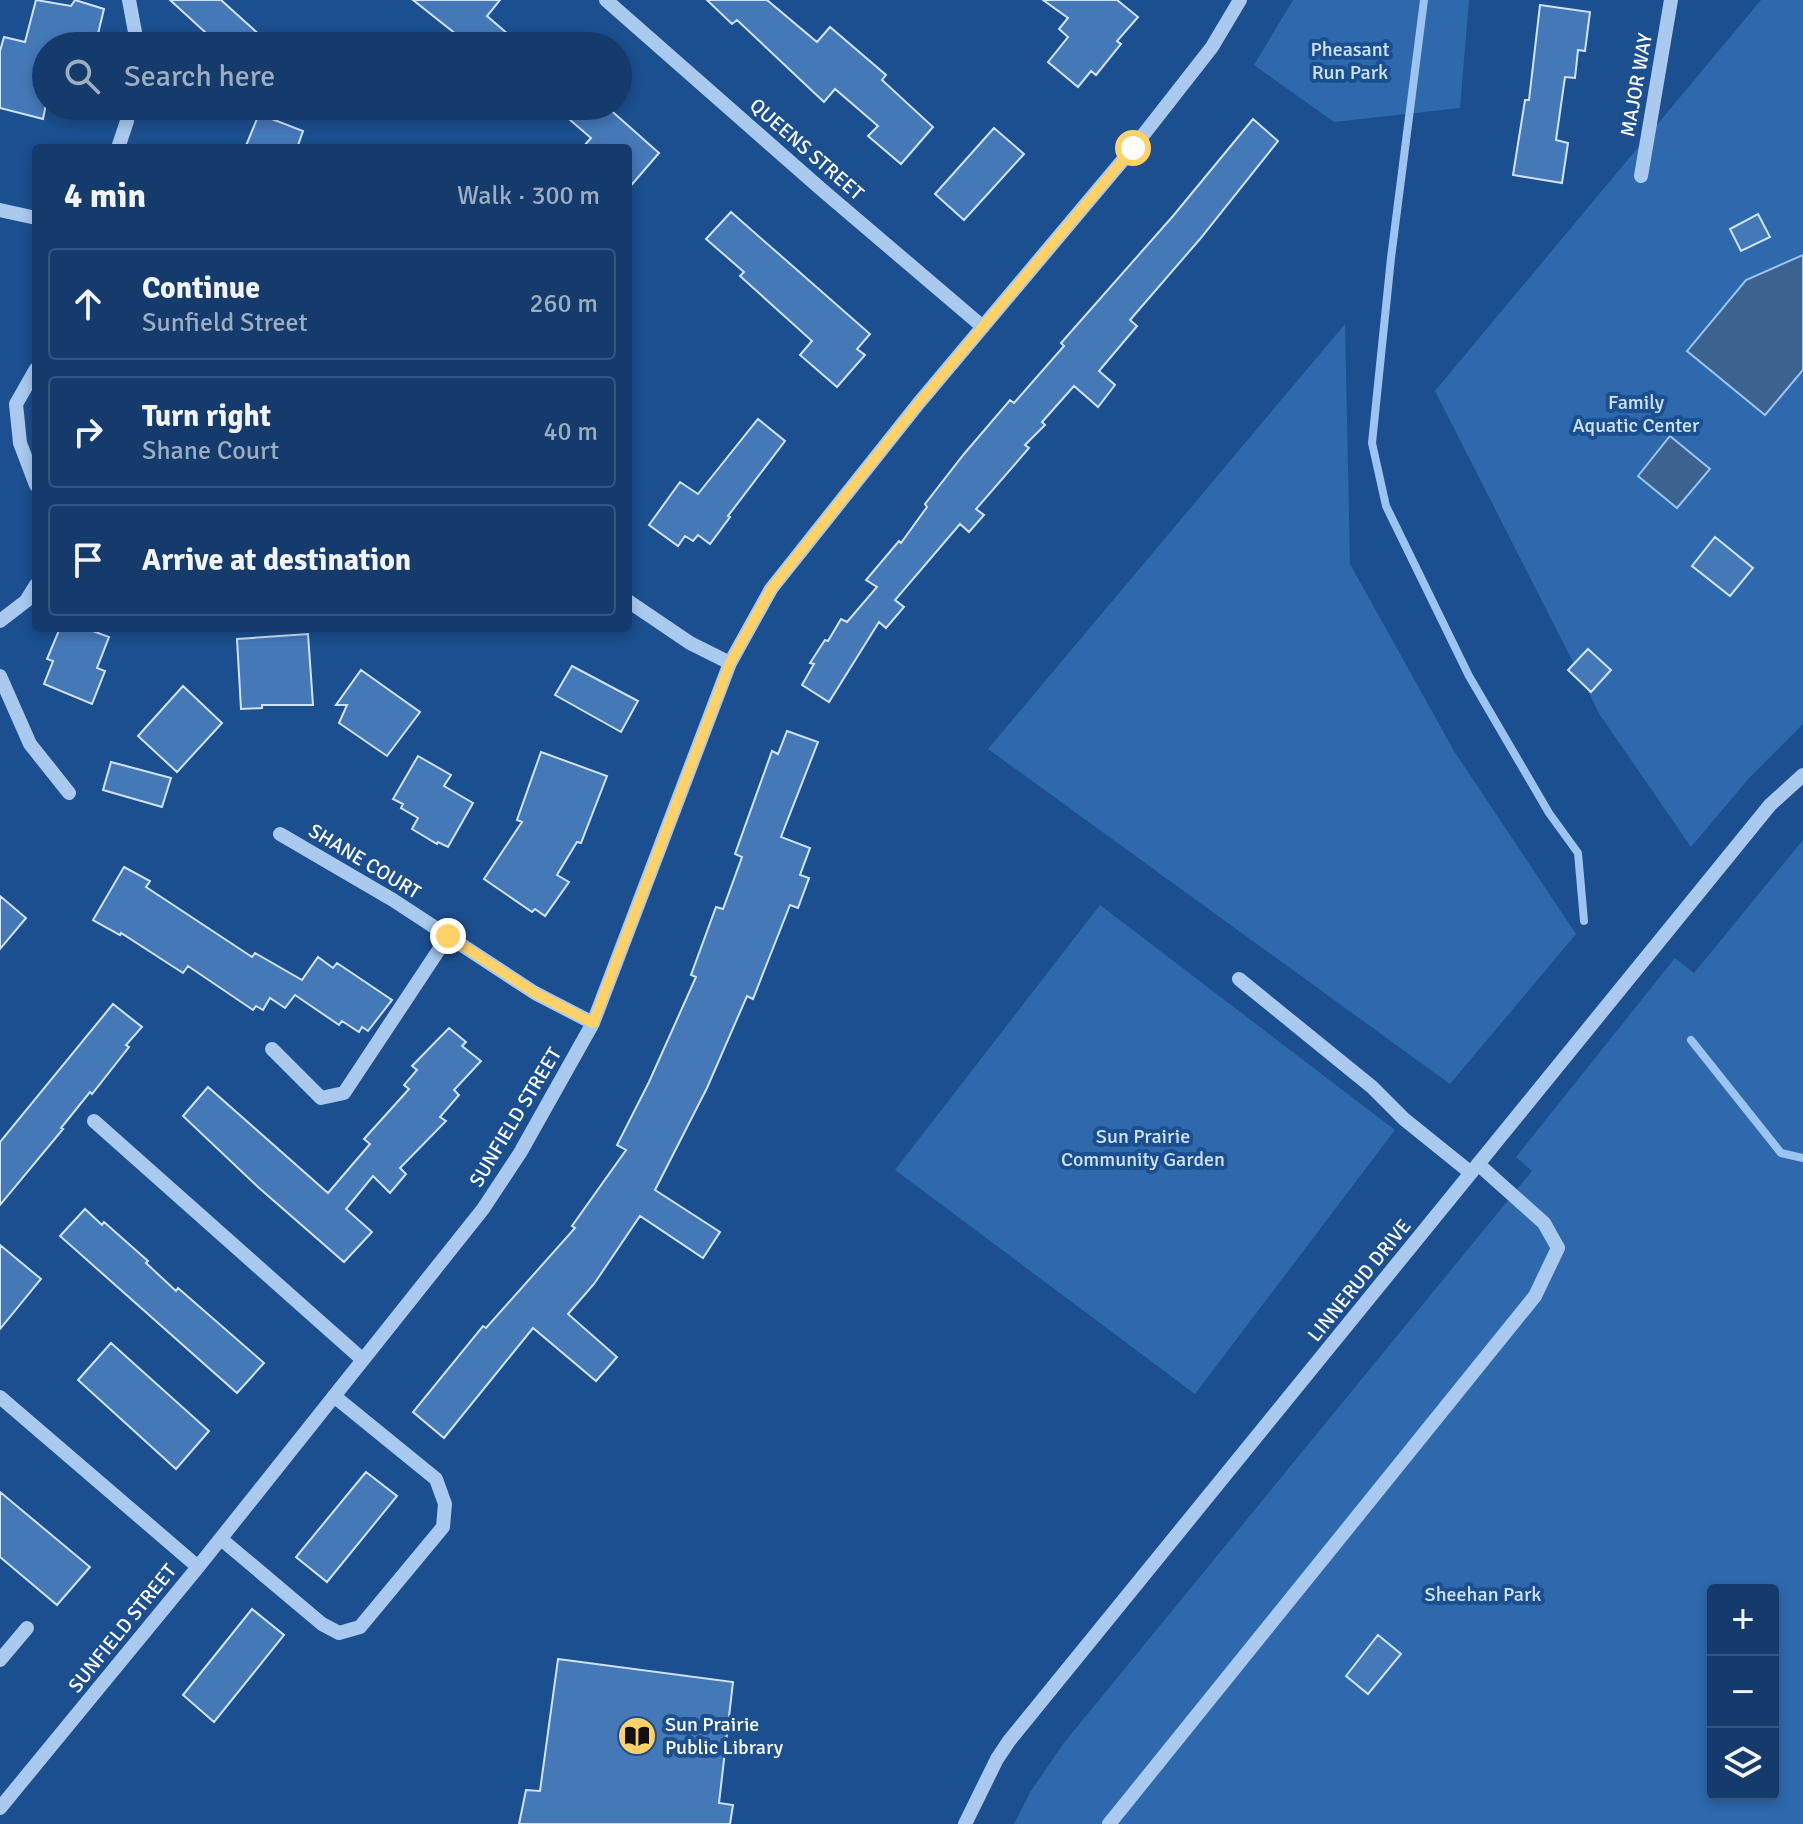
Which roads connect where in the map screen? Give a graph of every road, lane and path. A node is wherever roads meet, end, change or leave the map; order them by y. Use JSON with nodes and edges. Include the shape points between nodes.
{"nodes":[{"id":1,"x":129,"y":0,"type":"edge"},
{"id":2,"x":606,"y":0,"type":"edge"},
{"id":3,"x":1240,"y":0,"type":"edge"},
{"id":4,"x":1671,"y":0,"type":"edge"},
{"id":5,"x":135,"y":32,"type":"edge"},
{"id":6,"x":127,"y":120,"type":"edge"},
{"id":7,"x":119,"y":144,"type":"edge"},
{"id":8,"x":1641,"y":176,"type":"dead end"},
{"id":9,"x":0,"y":210,"type":"edge"},
{"id":10,"x":32,"y":217,"type":"edge"},
{"id":11,"x":983,"y":327,"type":"junction"},
{"id":12,"x":32,"y":376,"type":"edge"},
{"id":13,"x":32,"y":474,"type":"edge"},
{"id":14,"x":32,"y":591,"type":"edge"},
{"id":15,"x":632,"y":604,"type":"edge"},
{"id":16,"x":0,"y":621,"type":"edge"},
{"id":17,"x":730,"y":663,"type":"junction"},
{"id":18,"x":0,"y":676,"type":"edge"},
{"id":19,"x":1803,"y":775,"type":"edge"},
{"id":20,"x":69,"y":793,"type":"dead end"},
{"id":21,"x":280,"y":834,"type":"dead end"},
{"id":22,"x":448,"y":936,"type":"junction"},
{"id":23,"x":1239,"y":979,"type":"dead end"},
{"id":24,"x":593,"y":1023,"type":"junction"},
{"id":25,"x":272,"y":1049,"type":"dead end"},
{"id":26,"x":94,"y":1121,"type":"dead end"},
{"id":27,"x":1474,"y":1169,"type":"junction"},
{"id":28,"x":363,"y":1360,"type":"junction"},
{"id":29,"x":334,"y":1396,"type":"junction"},
{"id":30,"x":0,"y":1397,"type":"edge"},
{"id":31,"x":221,"y":1539,"type":"junction"},
{"id":32,"x":198,"y":1567,"type":"junction"},
{"id":33,"x":27,"y":1628,"type":"dead end"},
{"id":34,"x":0,"y":1660,"type":"edge"},
{"id":35,"x":0,"y":1808,"type":"edge"},
{"id":36,"x":965,"y":1824,"type":"edge"},
{"id":37,"x":1109,"y":1824,"type":"edge"}],
"edges":[{"from":1,"to":5,"type":"street"},
{"from":2,"to":11,"type":"street","name":"QUEENS STREET"},
{"from":3,"to":11,"type":"street","name":"SUNFIELD STREET","via":[[1212,47],[1133,148]]},
{"from":4,"to":8,"type":"street","name":"MAJOR WAY"},
{"from":6,"to":7,"type":"street"},
{"from":9,"to":10,"type":"street"},
{"from":11,"to":17,"type":"street","name":"SUNFIELD STREET","via":[[771,589]]},
{"from":12,"to":13,"type":"street","via":[[16,404],[20,443]]},
{"from":14,"to":16,"type":"street"},
{"from":15,"to":17,"type":"street"},
{"from":17,"to":24,"type":"street","name":"SUNFIELD STREET"},
{"from":18,"to":20,"type":"street","via":[[30,744]]},
{"from":19,"to":27,"type":"street","name":"LINNERUD DRIVE","via":[[1770,805]]},
{"from":21,"to":22,"type":"street","name":"SHANE COURT"},
{"from":22,"to":24,"type":"street","name":"SHANE COURT","via":[[535,993]]},
{"from":22,"to":25,"type":"street","via":[[344,1093],[321,1098]]},
{"from":23,"to":27,"type":"street","via":[[1404,1119]]},
{"from":24,"to":28,"type":"street","name":"SUNFIELD STREET","via":[[483,1209]]},
{"from":26,"to":28,"type":"street"},
{"from":27,"to":36,"type":"street","name":"LINNERUD DRIVE","via":[[1009,1741]]},
{"from":27,"to":37,"type":"street","via":[[1544,1223],[1558,1248],[1535,1296]]},
{"from":28,"to":29,"type":"street","name":"SUNFIELD STREET"},
{"from":29,"to":31,"type":"street","name":"SUNFIELD STREET"},
{"from":29,"to":31,"type":"street","via":[[436,1479],[445,1504],[443,1527],[360,1627],[339,1633]]},
{"from":30,"to":32,"type":"street"},
{"from":31,"to":32,"type":"street","name":"SUNFIELD STREET"},
{"from":32,"to":35,"type":"street","name":"SUNFIELD STREET"},
{"from":33,"to":34,"type":"street"}]}
